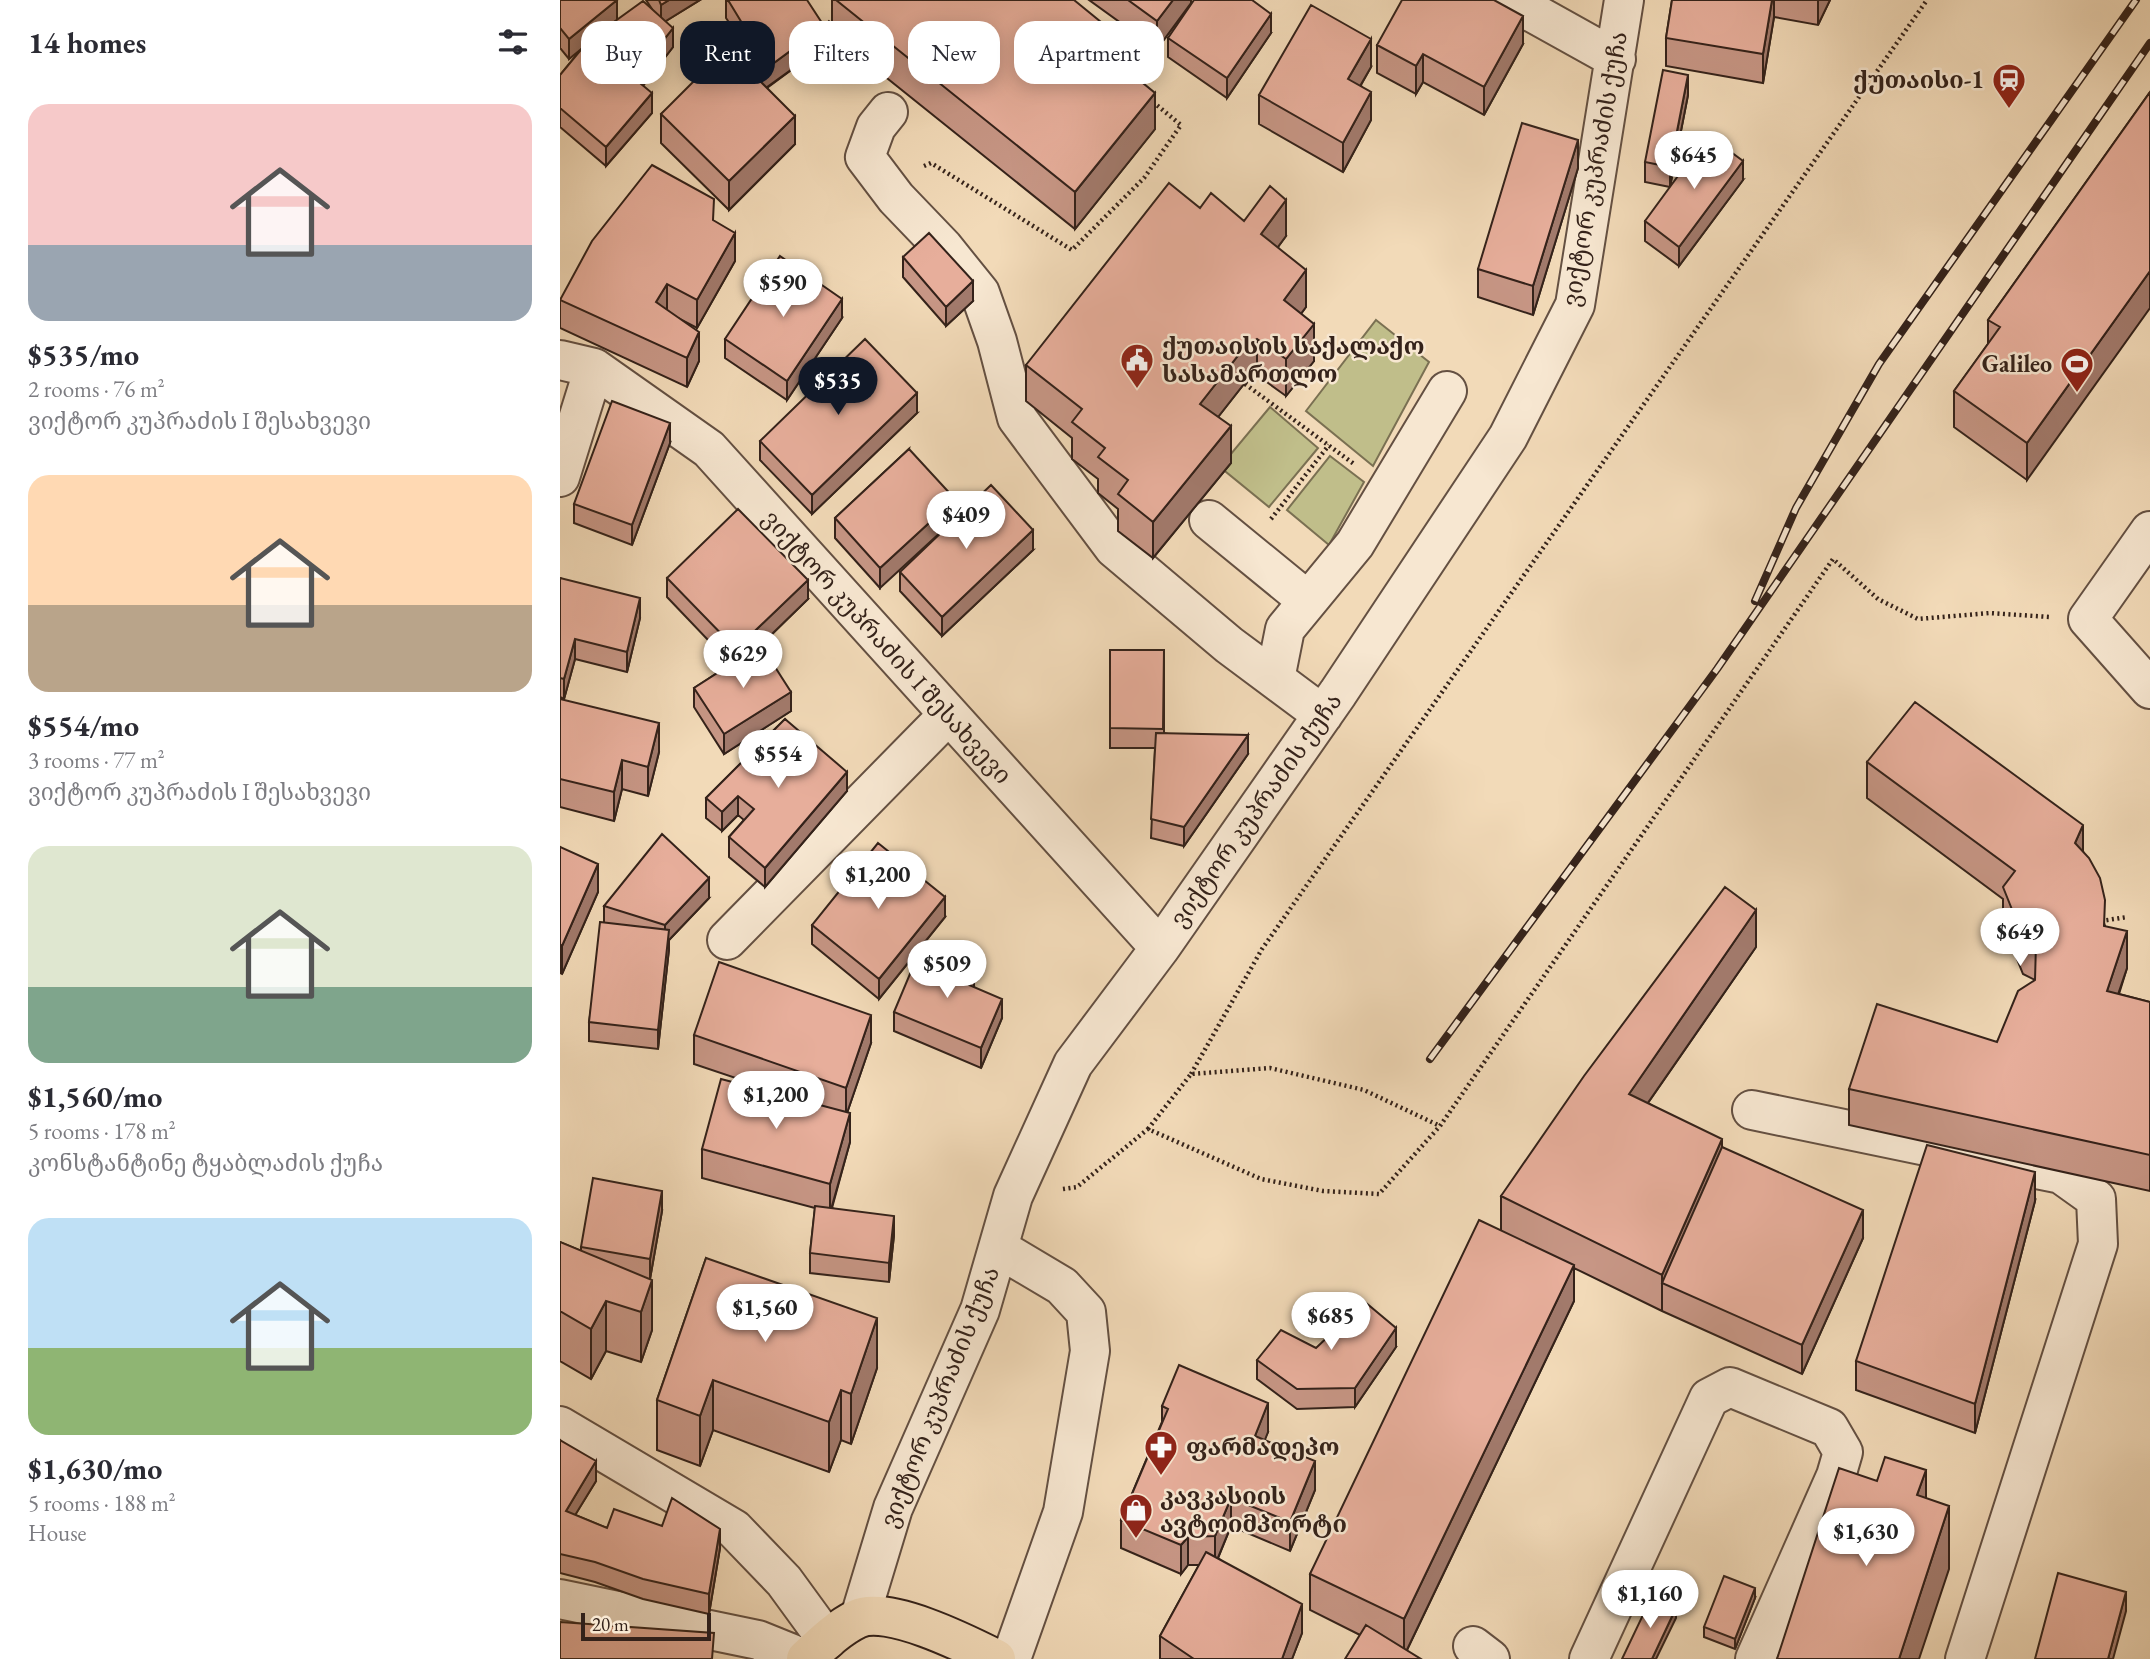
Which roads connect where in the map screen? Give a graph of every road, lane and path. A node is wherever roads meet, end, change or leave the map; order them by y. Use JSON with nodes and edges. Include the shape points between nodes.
{"nodes":[{"id":1,"x":1510,"y":0,"type":"edge"},
{"id":2,"x":1625,"y":0,"type":"edge"},
{"id":3,"x":1927,"y":0,"type":"edge"},
{"id":4,"x":841,"y":8,"type":"edge"},
{"id":5,"x":1616,"y":59,"type":"junction"},
{"id":6,"x":1148,"y":99,"type":"edge"},
{"id":7,"x":888,"y":112,"type":"joint"},
{"id":8,"x":886,"y":184,"type":"junction"},
{"id":9,"x":577,"y":364,"type":"edge"},
{"id":10,"x":1244,"y":384,"type":"edge"},
{"id":11,"x":1447,"y":391,"type":"dead end"},
{"id":12,"x":1329,"y":445,"type":"junction"},
{"id":13,"x":1359,"y":468,"type":"dead end"},
{"id":14,"x":560,"y":477,"type":"edge"},
{"id":15,"x":1277,"y":511,"type":"dead end"},
{"id":16,"x":1209,"y":520,"type":"dead end"},
{"id":17,"x":2150,"y":531,"type":"edge"},
{"id":18,"x":1308,"y":601,"type":"junction"},
{"id":19,"x":2088,"y":619,"type":"junction"},
{"id":20,"x":1275,"y":679,"type":"junction"},
{"id":21,"x":2150,"y":689,"type":"edge"},
{"id":22,"x":948,"y":715,"type":"junction"},
{"id":23,"x":1322,"y":715,"type":"junction"},
{"id":24,"x":2127,"y":917,"type":"dead end"},
{"id":25,"x":2101,"y":920,"type":"edge"},
{"id":26,"x":727,"y":940,"type":"dead end"},
{"id":27,"x":1160,"y":948,"type":"junction"},
{"id":28,"x":1191,"y":1074,"type":"junction"},
{"id":29,"x":1752,"y":1110,"type":"dead end"},
{"id":30,"x":1440,"y":1126,"type":"junction"},
{"id":31,"x":1148,"y":1129,"type":"junction"},
{"id":32,"x":1013,"y":1196,"type":"junction"},
{"id":33,"x":998,"y":1248,"type":"junction"},
{"id":34,"x":560,"y":1426,"type":"edge"},
{"id":35,"x":560,"y":1599,"type":"edge"},
{"id":36,"x":860,"y":1617,"type":"junction"},
{"id":37,"x":812,"y":1653,"type":"edge"},
{"id":38,"x":996,"y":1659,"type":"edge"},
{"id":39,"x":1011,"y":1659,"type":"edge"},
{"id":40,"x":1589,"y":1659,"type":"edge"},
{"id":41,"x":1755,"y":1659,"type":"edge"},
{"id":42,"x":1965,"y":1659,"type":"edge"}],
"edges":[{"from":1,"to":5,"type":"street"},
{"from":2,"to":5,"type":"street","name":"ვიქტორ კუპრაძის ქუჩა"},
{"from":3,"to":28,"type":"path","via":[[1262,949]]},
{"from":4,"to":7,"type":"path","via":[[829,23],[831,37],[853,77]]},
{"from":5,"to":23,"type":"street","name":"ვიქტორ კუპრაძის ქუჩა","via":[[1575,305],[1508,437]]},
{"from":6,"to":8,"type":"path","via":[[1181,125],[1144,178],[1072,250],[931,163]]},
{"from":7,"to":8,"type":"street","via":[[876,127],[865,157]]},
{"from":8,"to":20,"type":"street","via":[[980,293],[1017,418],[1114,548]]},
{"from":9,"to":14,"type":"street"},
{"from":9,"to":22,"type":"street","name":"ვიქტორ კუპრაძის I შესახვევი","via":[[709,449]]},
{"from":10,"to":12,"type":"path"},
{"from":11,"to":18,"type":"street","via":[[1355,544]]},
{"from":12,"to":13,"type":"path"},
{"from":12,"to":15,"type":"path"},
{"from":16,"to":18,"type":"street"},
{"from":17,"to":19,"type":"street"},
{"from":18,"to":20,"type":"street","via":[[1285,629]]},
{"from":19,"to":21,"type":"street"},
{"from":19,"to":30,"type":"path","via":[[1990,613],[1918,619],[1878,599],[1833,559]]},
{"from":20,"to":23,"type":"street"},
{"from":22,"to":26,"type":"street"},
{"from":22,"to":27,"type":"street","name":"ვიქტორ კუპრაძის I შესახვევი"},
{"from":23,"to":27,"type":"street","name":"ვიქტორ კუპრაძის ქუჩა"},
{"from":24,"to":25,"type":"path"},
{"from":27,"to":32,"type":"street","name":"ვიქტორ კუპრაძის ქუჩა","via":[[1073,1064]]},
{"from":28,"to":30,"type":"path","via":[[1270,1068],[1364,1090]]},
{"from":28,"to":31,"type":"path"},
{"from":29,"to":42,"type":"street","via":[[2061,1174],[2096,1199],[2098,1244]]},
{"from":30,"to":31,"type":"path","via":[[1379,1194],[1323,1191],[1261,1179]]},
{"from":31,"to":32,"type":"path","via":[[1077,1187]]},
{"from":32,"to":33,"type":"street","name":"ვიქტორ კუპრაძის ქუჩა"},
{"from":33,"to":36,"type":"street","name":"ვიქტორ კუპრაძის ქუჩა","via":[[980,1310],[893,1508]]},
{"from":33,"to":39,"type":"street","via":[[1062,1286],[1086,1312],[1090,1351],[1063,1512]]},
{"from":34,"to":37,"type":"street","via":[[734,1529],[784,1581]]},
{"from":35,"to":37,"type":"street"},
{"from":36,"to":37,"type":"main road"},
{"from":36,"to":38,"type":"main road","via":[[895,1618],[949,1636]]},
{"from":40,"to":41,"type":"street","via":[[1709,1398],[1730,1387],[1829,1428],[1843,1451]]}]}
